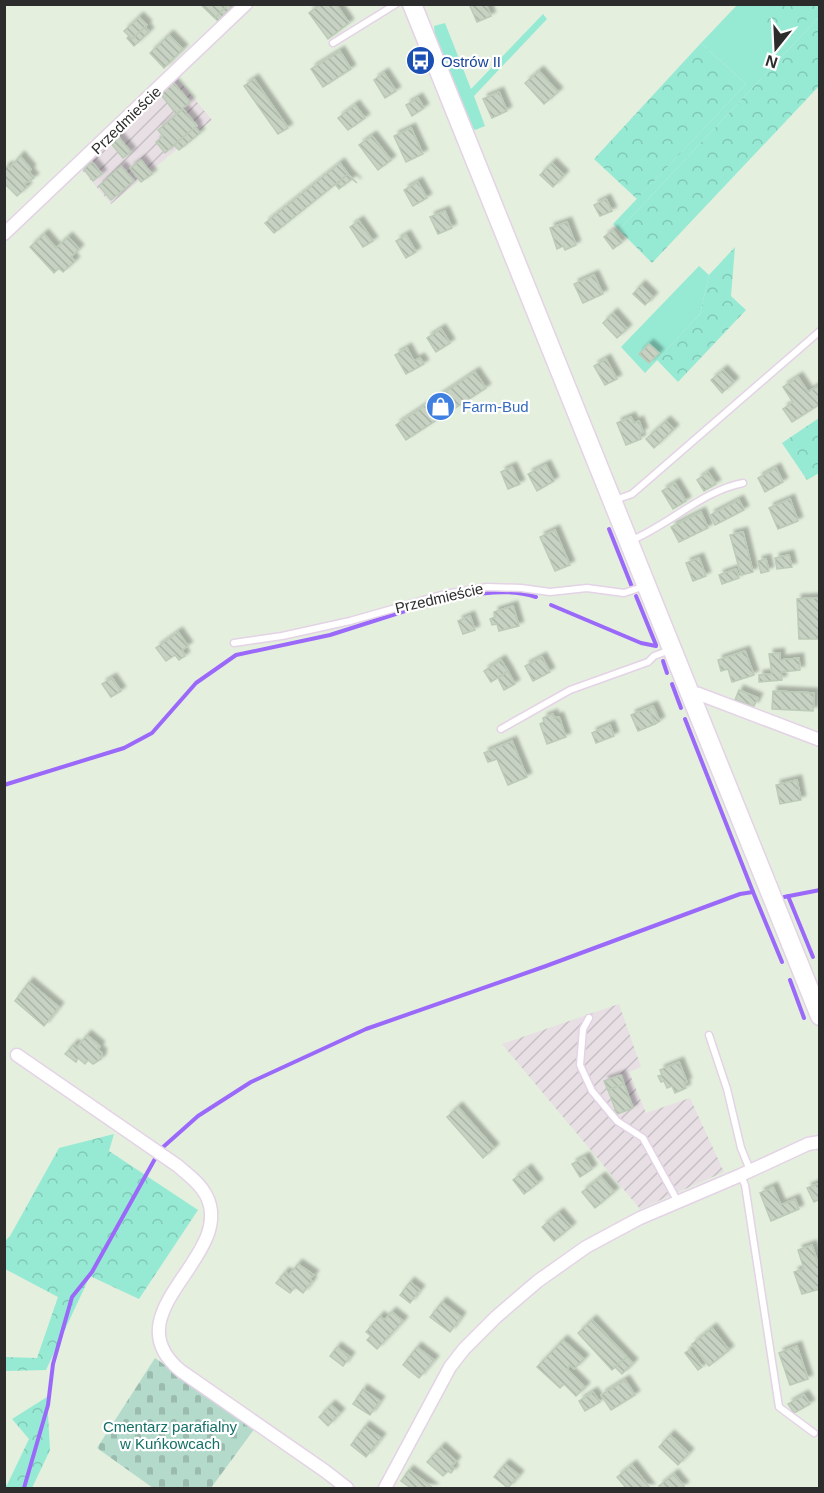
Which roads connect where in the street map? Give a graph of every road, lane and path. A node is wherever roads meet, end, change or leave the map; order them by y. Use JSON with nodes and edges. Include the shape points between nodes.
{"nodes":[{"id":1,"x":246,"y":4,"type":"edge"},
{"id":2,"x":396,"y":4,"type":"edge"},
{"id":3,"x":412,"y":4,"type":"edge"},
{"id":4,"x":333,"y":43,"type":"dead end"},
{"id":5,"x":4,"y":234,"type":"edge"},
{"id":6,"x":819,"y":331,"type":"edge"},
{"id":7,"x":743,"y":483,"type":"dead end"},
{"id":8,"x":612,"y":502,"type":"junction"},
{"id":9,"x":628,"y":542,"type":"junction"},
{"id":10,"x":646,"y":586,"type":"junction"},
{"id":11,"x":234,"y":643,"type":"dead end"},
{"id":12,"x":671,"y":650,"type":"junction"},
{"id":13,"x":688,"y":693,"type":"junction"},
{"id":14,"x":501,"y":729,"type":"dead end"},
{"id":15,"x":819,"y":740,"type":"edge"},
{"id":16,"x":819,"y":1016,"type":"edge"},
{"id":17,"x":589,"y":1018,"type":"dead end"},
{"id":18,"x":709,"y":1035,"type":"dead end"},
{"id":19,"x":17,"y":1055,"type":"dead end"},
{"id":20,"x":819,"y":1142,"type":"edge"},
{"id":21,"x":745,"y":1173,"type":"junction"},
{"id":22,"x":678,"y":1202,"type":"junction"},
{"id":23,"x":814,"y":1433,"type":"dead end"},
{"id":24,"x":347,"y":1488,"type":"edge"},
{"id":25,"x":385,"y":1488,"type":"edge"}],
"edges":[{"from":1,"to":5,"type":"street","name":"Przedmieście"},
{"from":2,"to":4,"type":"lane"},
{"from":3,"to":8,"type":"main road"},
{"from":6,"to":8,"type":"lane","via":[[632,494]]},
{"from":7,"to":9,"type":"lane","via":[[726,486]]},
{"from":8,"to":9,"type":"main road"},
{"from":9,"to":10,"type":"main road"},
{"from":10,"to":11,"type":"lane","name":"Przedmieście","via":[[624,592],[487,587],[445,594],[350,621]]},
{"from":10,"to":12,"type":"main road"},
{"from":12,"to":13,"type":"main road"},
{"from":12,"to":14,"type":"lane","via":[[570,690]]},
{"from":13,"to":15,"type":"street"},
{"from":13,"to":16,"type":"main road"},
{"from":17,"to":22,"type":"lane","via":[[583,1029],[580,1065],[592,1091],[617,1121],[643,1138]]},
{"from":18,"to":21,"type":"lane","via":[[730,1098]]},
{"from":19,"to":24,"type":"street","via":[[178,1166],[200,1186],[210,1204],[211,1223],[204,1243],[162,1312],[159,1333],[166,1356],[181,1371]]},
{"from":20,"to":21,"type":"street"},
{"from":21,"to":22,"type":"street"},
{"from":21,"to":23,"type":"lane","via":[[779,1407]]},
{"from":22,"to":25,"type":"street","via":[[586,1246],[496,1317],[450,1367]]}]}
